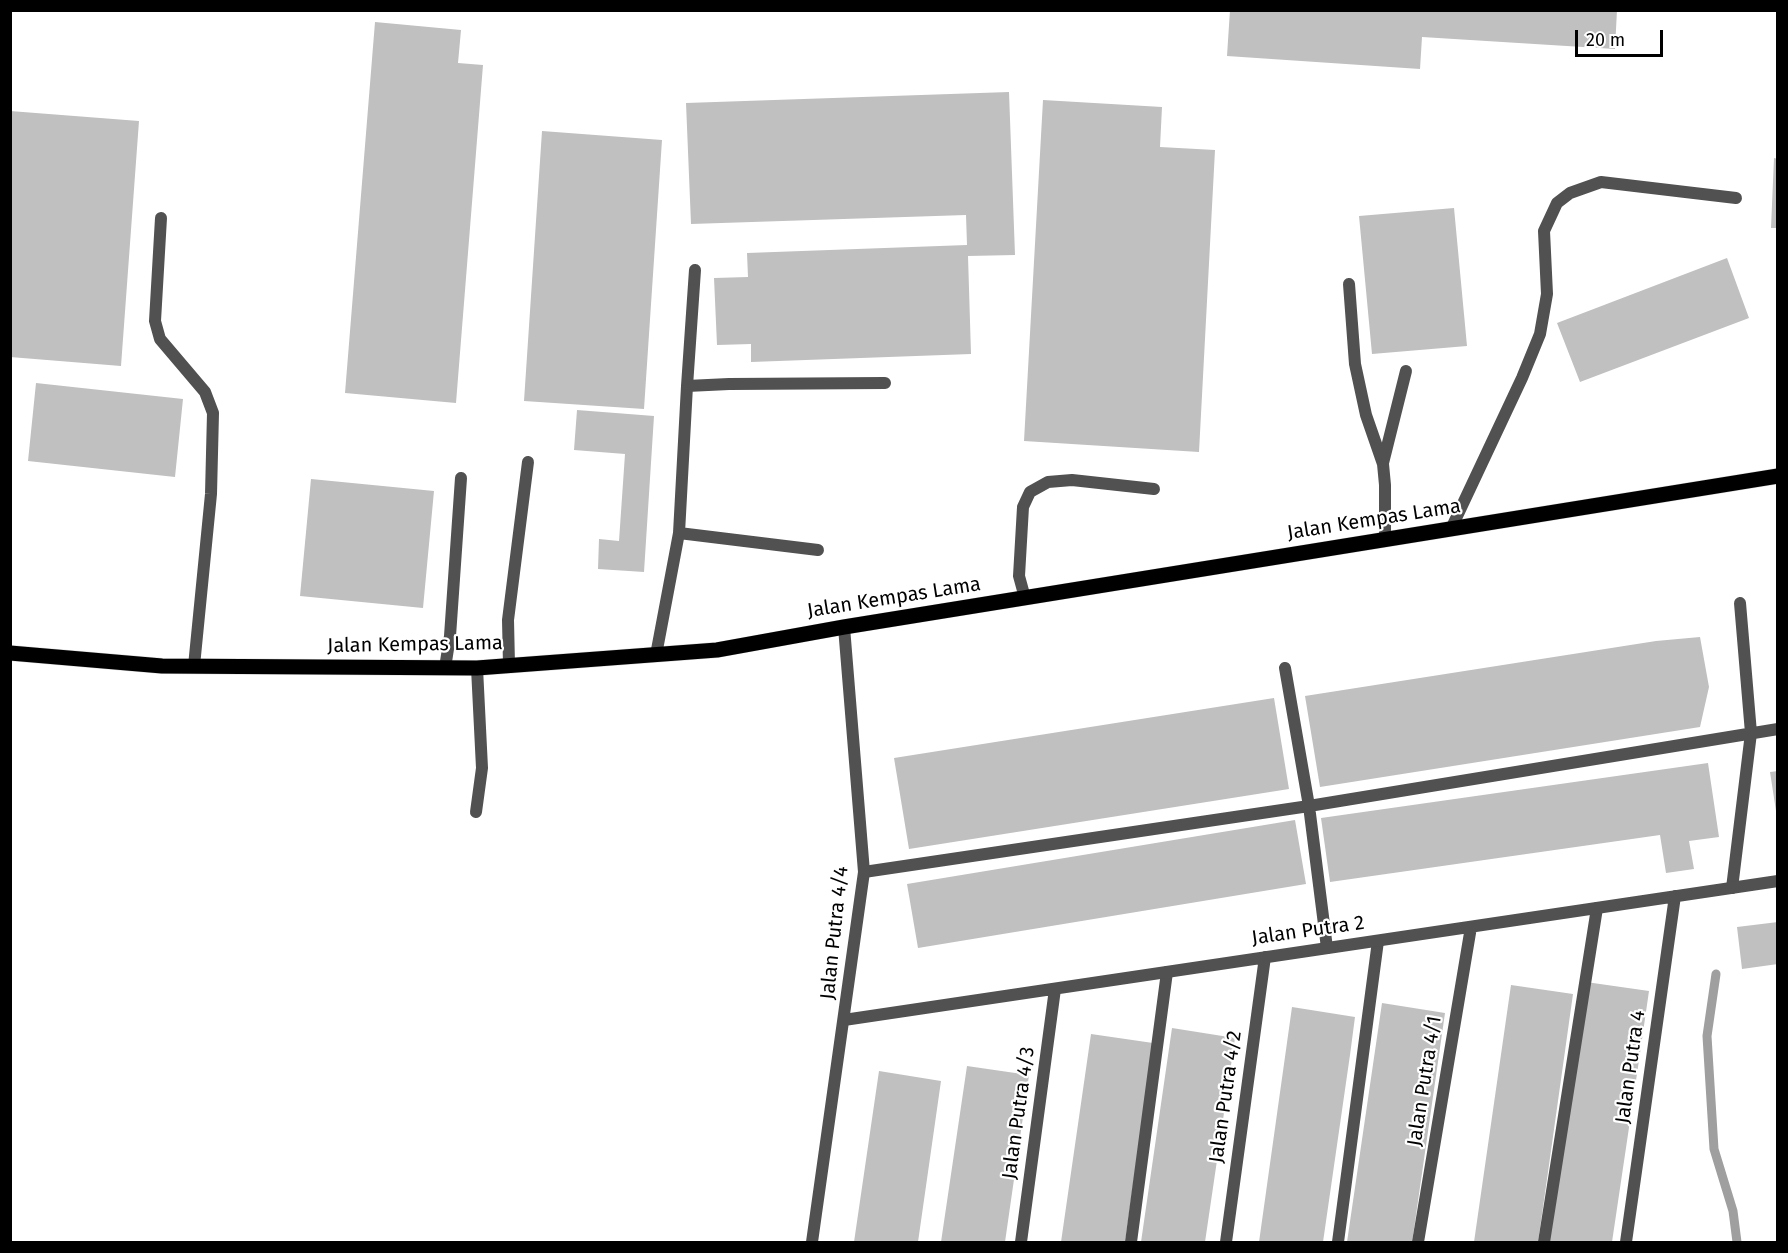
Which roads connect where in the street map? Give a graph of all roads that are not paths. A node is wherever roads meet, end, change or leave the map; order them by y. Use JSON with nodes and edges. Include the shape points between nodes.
{"nodes":[{"id":1,"x":1736,"y":198,"type":"dead end"},
{"id":2,"x":161,"y":218,"type":"dead end"},
{"id":3,"x":695,"y":270,"type":"dead end"},
{"id":4,"x":1349,"y":284,"type":"dead end"},
{"id":5,"x":1406,"y":371,"type":"dead end"},
{"id":6,"x":885,"y":382,"type":"dead end"},
{"id":7,"x":687,"y":386,"type":"junction"},
{"id":8,"x":528,"y":462,"type":"dead end"},
{"id":9,"x":1383,"y":464,"type":"junction"},
{"id":10,"x":1778,"y":476,"type":"edge"},
{"id":11,"x":461,"y":478,"type":"dead end"},
{"id":12,"x":1154,"y":489,"type":"dead end"},
{"id":13,"x":1451,"y":529,"type":"junction"},
{"id":14,"x":679,"y":533,"type":"junction"},
{"id":15,"x":1386,"y":540,"type":"junction"},
{"id":16,"x":818,"y":550,"type":"dead end"},
{"id":17,"x":1025,"y":598,"type":"junction"},
{"id":18,"x":1740,"y":603,"type":"dead end"},
{"id":19,"x":844,"y":627,"type":"junction"},
{"id":20,"x":10,"y":653,"type":"edge"},
{"id":21,"x":656,"y":655,"type":"junction"},
{"id":22,"x":509,"y":665,"type":"junction"},
{"id":23,"x":194,"y":666,"type":"junction"},
{"id":24,"x":445,"y":668,"type":"junction"},
{"id":25,"x":477,"y":668,"type":"junction"},
{"id":26,"x":1285,"y":668,"type":"dead end"},
{"id":27,"x":1778,"y":729,"type":"edge"},
{"id":28,"x":1750,"y":733,"type":"junction"},
{"id":29,"x":1309,"y":806,"type":"junction"},
{"id":30,"x":476,"y":812,"type":"dead end"},
{"id":31,"x":864,"y":872,"type":"junction"},
{"id":32,"x":1778,"y":881,"type":"edge"},
{"id":33,"x":1732,"y":888,"type":"junction"},
{"id":34,"x":1675,"y":896,"type":"junction"},
{"id":35,"x":1597,"y":908,"type":"junction"},
{"id":36,"x":1471,"y":927,"type":"junction"},
{"id":37,"x":1378,"y":940,"type":"junction"},
{"id":38,"x":1327,"y":948,"type":"junction"},
{"id":39,"x":1265,"y":957,"type":"junction"},
{"id":40,"x":1167,"y":972,"type":"junction"},
{"id":41,"x":1055,"y":989,"type":"junction"},
{"id":42,"x":844,"y":1020,"type":"junction"},
{"id":43,"x":812,"y":1242,"type":"edge"},
{"id":44,"x":1021,"y":1242,"type":"edge"},
{"id":45,"x":1131,"y":1242,"type":"edge"},
{"id":46,"x":1226,"y":1242,"type":"edge"},
{"id":47,"x":1338,"y":1242,"type":"edge"},
{"id":48,"x":1418,"y":1242,"type":"edge"},
{"id":49,"x":1544,"y":1242,"type":"edge"},
{"id":50,"x":1626,"y":1242,"type":"edge"}],
"edges":[{"from":1,"to":13,"type":"street","via":[[1602,182],[1570,193],[1557,203],[1544,231],[1547,294],[1540,334]]},
{"from":2,"to":23,"type":"street","via":[[155,321],[160,339],[205,392],[213,413],[211,494]]},
{"from":3,"to":7,"type":"street"},
{"from":4,"to":9,"type":"street","via":[[1355,364],[1366,415]]},
{"from":5,"to":9,"type":"street"},
{"from":6,"to":7,"type":"street"},
{"from":7,"to":14,"type":"street"},
{"from":8,"to":22,"type":"street","via":[[508,620]]},
{"from":9,"to":15,"type":"street"},
{"from":10,"to":13,"type":"main road","name":"Jalan Kempas Lama"},
{"from":11,"to":24,"type":"street"},
{"from":12,"to":17,"type":"street","via":[[1072,480],[1048,482],[1030,492],[1023,507],[1019,576]]},
{"from":13,"to":15,"type":"main road","name":"Jalan Kempas Lama"},
{"from":14,"to":16,"type":"street"},
{"from":14,"to":21,"type":"street"},
{"from":15,"to":17,"type":"main road","name":"Jalan Kempas Lama"},
{"from":17,"to":19,"type":"main road","name":"Jalan Kempas Lama"},
{"from":18,"to":28,"type":"street"},
{"from":19,"to":21,"type":"main road","name":"Jalan Kempas Lama","via":[[717,650]]},
{"from":19,"to":31,"type":"street","name":"Jalan Putra 4/4"},
{"from":20,"to":23,"type":"main road","name":"Jalan Kempas Lama"},
{"from":21,"to":22,"type":"main road","name":"Jalan Kempas Lama"},
{"from":22,"to":25,"type":"main road","name":"Jalan Kempas Lama"},
{"from":23,"to":24,"type":"main road","name":"Jalan Kempas Lama"},
{"from":24,"to":25,"type":"main road","name":"Jalan Kempas Lama"},
{"from":25,"to":30,"type":"street","via":[[482,768]]},
{"from":26,"to":29,"type":"street"},
{"from":27,"to":28,"type":"street"},
{"from":28,"to":29,"type":"street"},
{"from":28,"to":33,"type":"street"},
{"from":29,"to":31,"type":"street"},
{"from":29,"to":38,"type":"street"},
{"from":31,"to":42,"type":"street","name":"Jalan Putra 4/4"},
{"from":32,"to":33,"type":"street","name":"Jalan Putra 2"},
{"from":33,"to":34,"type":"street","name":"Jalan Putra 2"},
{"from":34,"to":35,"type":"street","name":"Jalan Putra 2"},
{"from":34,"to":50,"type":"street","name":"Jalan Putra 4"},
{"from":35,"to":36,"type":"street","name":"Jalan Putra 2"},
{"from":35,"to":49,"type":"street"},
{"from":36,"to":37,"type":"street","name":"Jalan Putra 2"},
{"from":36,"to":48,"type":"street","name":"Jalan Putra 4/1"},
{"from":37,"to":38,"type":"street","name":"Jalan Putra 2"},
{"from":37,"to":47,"type":"street"},
{"from":38,"to":39,"type":"street","name":"Jalan Putra 2"},
{"from":39,"to":40,"type":"street","name":"Jalan Putra 2"},
{"from":39,"to":46,"type":"street","name":"Jalan Putra 4/2"},
{"from":40,"to":41,"type":"street","name":"Jalan Putra 2"},
{"from":40,"to":45,"type":"street"},
{"from":41,"to":42,"type":"street","name":"Jalan Putra 2"},
{"from":41,"to":44,"type":"street","name":"Jalan Putra 4/3"},
{"from":42,"to":43,"type":"street","name":"Jalan Putra 4/4"}]}
